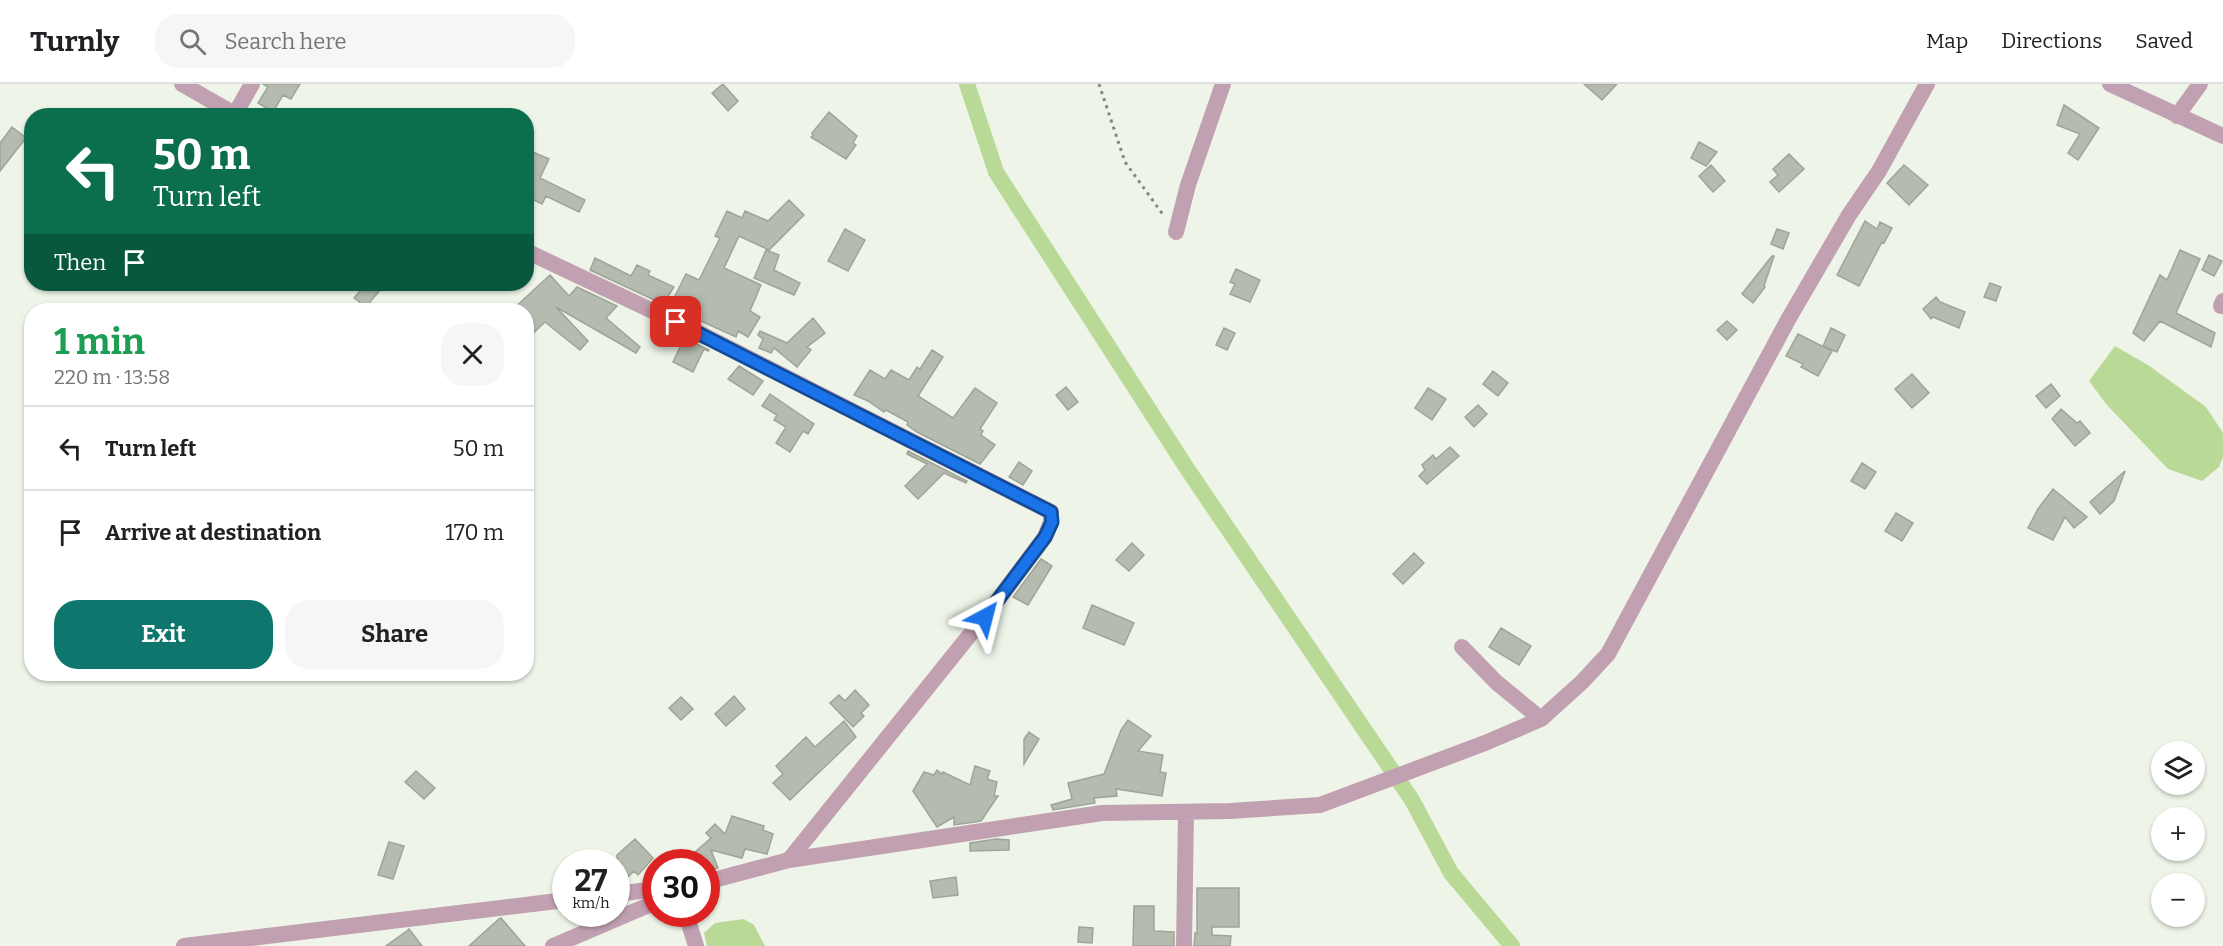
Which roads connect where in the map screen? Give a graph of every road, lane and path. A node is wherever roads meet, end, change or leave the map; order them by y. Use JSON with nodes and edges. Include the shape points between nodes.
{"nodes":[{"id":1,"x":182,"y":84,"type":"edge"},
{"id":2,"x":252,"y":84,"type":"edge"},
{"id":3,"x":1099,"y":84,"type":"edge"},
{"id":4,"x":1223,"y":84,"type":"edge"},
{"id":5,"x":1927,"y":84,"type":"edge"},
{"id":6,"x":2110,"y":84,"type":"edge"},
{"id":7,"x":2200,"y":84,"type":"edge"},
{"id":8,"x":224,"y":108,"type":"edge"},
{"id":9,"x":240,"y":108,"type":"edge"},
{"id":10,"x":2177,"y":116,"type":"junction"},
{"id":11,"x":2223,"y":136,"type":"edge"},
{"id":12,"x":1176,"y":232,"type":"joint"},
{"id":13,"x":534,"y":255,"type":"edge"},
{"id":14,"x":1462,"y":647,"type":"dead end"},
{"id":15,"x":1541,"y":719,"type":"junction"},
{"id":16,"x":1186,"y":812,"type":"junction"},
{"id":17,"x":789,"y":860,"type":"junction"},
{"id":18,"x":720,"y":878,"type":"edge"},
{"id":19,"x":552,"y":902,"type":"edge"},
{"id":20,"x":642,"y":908,"type":"edge"},
{"id":21,"x":690,"y":927,"type":"edge"},
{"id":22,"x":184,"y":946,"type":"edge"},
{"id":23,"x":553,"y":946,"type":"edge"},
{"id":24,"x":696,"y":946,"type":"edge"},
{"id":25,"x":1184,"y":946,"type":"edge"}],
"edges":[{"from":1,"to":8,"type":"street"},
{"from":2,"to":9,"type":"street"},
{"from":3,"to":12,"type":"path","via":[[1125,162]]},
{"from":4,"to":12,"type":"street"},
{"from":5,"to":15,"type":"street","via":[[1789,318],[1608,654]]},
{"from":6,"to":10,"type":"street"},
{"from":7,"to":10,"type":"street"},
{"from":10,"to":11,"type":"street"},
{"from":13,"to":17,"type":"street","via":[[697,332],[1051,512],[1052,522],[1045,537],[997,601]]},
{"from":14,"to":15,"type":"street"},
{"from":15,"to":16,"type":"street","via":[[1320,805]]},
{"from":16,"to":17,"type":"street","via":[[1102,813]]},
{"from":16,"to":25,"type":"street"},
{"from":17,"to":18,"type":"street"},
{"from":19,"to":22,"type":"street"},
{"from":20,"to":23,"type":"street"},
{"from":21,"to":24,"type":"street"}]}
